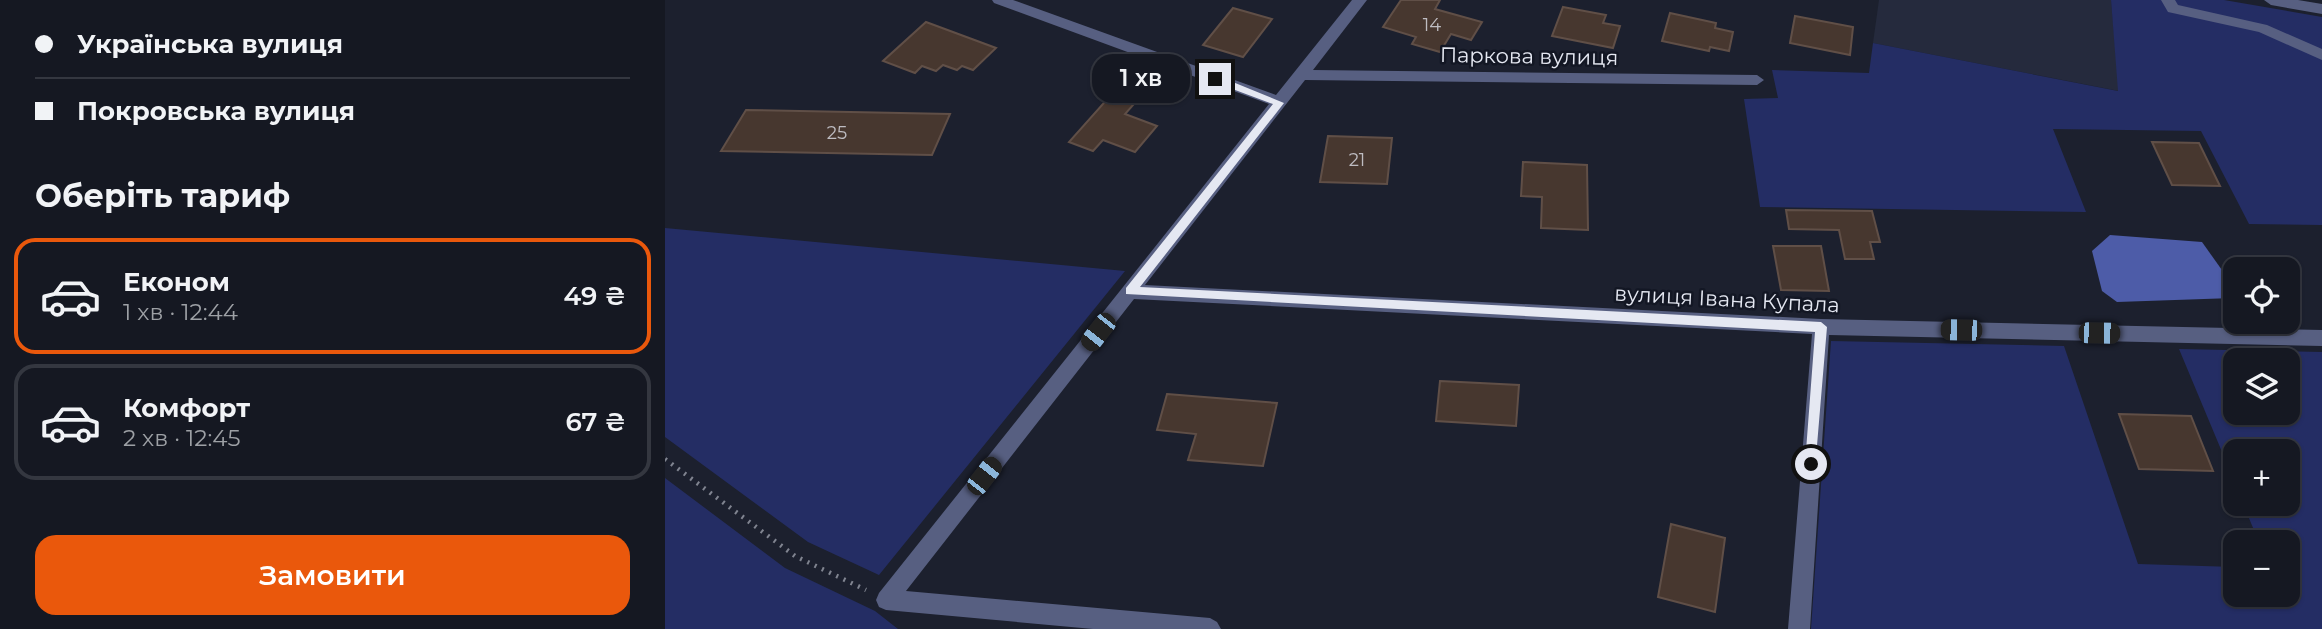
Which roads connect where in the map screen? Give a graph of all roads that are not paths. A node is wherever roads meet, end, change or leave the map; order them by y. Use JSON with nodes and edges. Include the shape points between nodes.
{"nodes":[{"id":1,"x":999,"y":0,"type":"edge"},
{"id":2,"x":1360,"y":0,"type":"edge"},
{"id":3,"x":2168,"y":0,"type":"edge"},
{"id":4,"x":2271,"y":0,"type":"edge"},
{"id":5,"x":2322,"y":9,"type":"edge"},
{"id":6,"x":2322,"y":55,"type":"edge"},
{"id":7,"x":1301,"y":75,"type":"junction"},
{"id":8,"x":1757,"y":80,"type":"dead end"},
{"id":9,"x":1279,"y":103,"type":"junction"},
{"id":10,"x":1130,"y":291,"type":"junction"},
{"id":11,"x":1821,"y":327,"type":"junction"},
{"id":12,"x":2322,"y":338,"type":"edge"},
{"id":13,"x":1210,"y":629,"type":"edge"},
{"id":14,"x":1799,"y":629,"type":"edge"}],
"edges":[{"from":1,"to":9,"type":"street"},
{"from":2,"to":7,"type":"street"},
{"from":3,"to":6,"type":"street","via":[[2173,9],[2262,28]]},
{"from":4,"to":5,"type":"street"},
{"from":7,"to":8,"type":"street","name":"Паркова вулиця"},
{"from":7,"to":9,"type":"street"},
{"from":9,"to":10,"type":"street"},
{"from":10,"to":11,"type":"street","name":"вулиця Івана Купала"},
{"from":10,"to":13,"type":"street","via":[[886,600]]},
{"from":11,"to":12,"type":"street","name":"вулиця Івана Купала"},
{"from":11,"to":14,"type":"street"}]}
